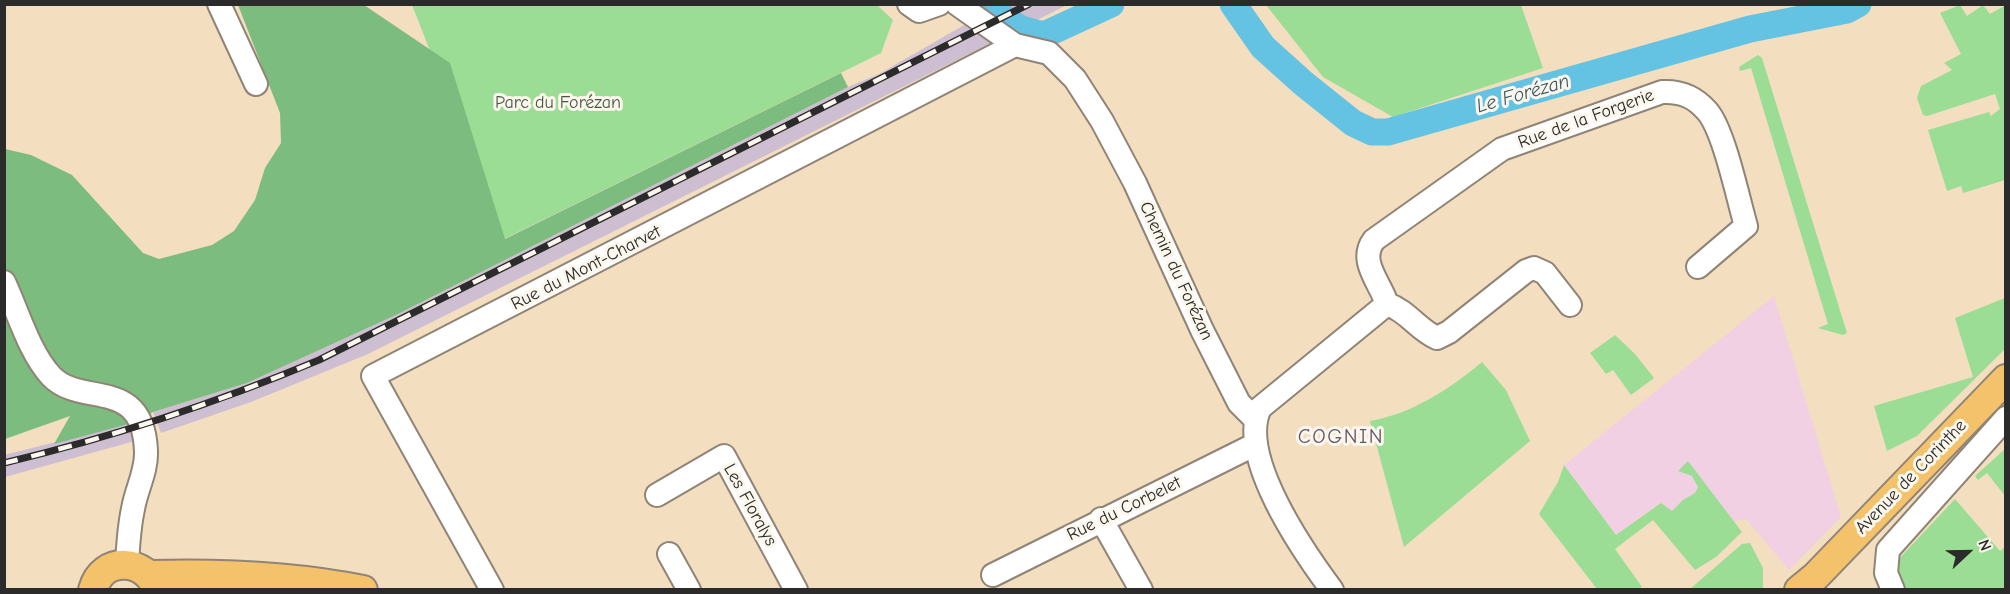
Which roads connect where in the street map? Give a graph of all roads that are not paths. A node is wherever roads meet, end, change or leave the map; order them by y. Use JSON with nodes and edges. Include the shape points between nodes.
{"nodes":[{"id":1,"x":219,"y":4,"type":"edge"},
{"id":2,"x":909,"y":4,"type":"edge"},
{"id":3,"x":939,"y":4,"type":"edge"},
{"id":4,"x":957,"y":4,"type":"edge"},
{"id":5,"x":1015,"y":45,"type":"junction"},
{"id":6,"x":256,"y":84,"type":"dead end"},
{"id":7,"x":1698,"y":267,"type":"dead end"},
{"id":8,"x":4,"y":282,"type":"edge"},
{"id":9,"x":1387,"y":304,"type":"junction"},
{"id":10,"x":1570,"y":305,"type":"dead end"},
{"id":11,"x":2006,"y":379,"type":"edge"},
{"id":12,"x":2006,"y":418,"type":"edge"},
{"id":13,"x":1254,"y":419,"type":"junction"},
{"id":14,"x":1256,"y":444,"type":"junction"},
{"id":15,"x":657,"y":495,"type":"dead end"},
{"id":16,"x":1101,"y":519,"type":"junction"},
{"id":17,"x":669,"y":554,"type":"dead end"},
{"id":18,"x":993,"y":575,"type":"dead end"},
{"id":19,"x":144,"y":576,"type":"edge"},
{"id":20,"x":222,"y":577,"type":"junction"},
{"id":21,"x":1808,"y":585,"type":"edge"},
{"id":22,"x":87,"y":588,"type":"edge"},
{"id":23,"x":179,"y":590,"type":"edge"},
{"id":24,"x":363,"y":590,"type":"edge"},
{"id":25,"x":492,"y":590,"type":"edge"},
{"id":26,"x":689,"y":590,"type":"edge"},
{"id":27,"x":796,"y":590,"type":"edge"},
{"id":28,"x":1141,"y":590,"type":"edge"},
{"id":29,"x":1332,"y":590,"type":"edge"},
{"id":30,"x":1893,"y":590,"type":"edge"}],
"edges":[{"from":1,"to":6,"type":"street"},
{"from":2,"to":3,"type":"street","via":[[919,11]]},
{"from":4,"to":5,"type":"street","name":"Chemin du Forézan"},
{"from":5,"to":13,"type":"street","name":"Chemin du Forézan","via":[[1057,58],[1102,121],[1239,403]]},
{"from":5,"to":25,"type":"street","name":"Rue du Mont-Charvet","via":[[373,376]]},
{"from":7,"to":9,"type":"street","name":"Rue de la Forgerie","via":[[1746,226],[1720,138],[1708,112],[1690,96],[1677,91],[1662,92],[1502,149],[1374,240],[1367,249],[1368,264]]},
{"from":8,"to":19,"type":"street","via":[[38,357],[53,378],[69,387],[104,394],[126,404],[141,427],[146,459],[133,508]]},
{"from":9,"to":10,"type":"street","via":[[1400,308],[1437,338],[1534,268],[1545,273]]},
{"from":9,"to":13,"type":"street","via":[[1260,408]]},
{"from":11,"to":21,"type":"main road","name":"Avenue de Corinthe"},
{"from":12,"to":30,"type":"street","via":[[1888,550],[1886,573]]},
{"from":13,"to":14,"type":"street"},
{"from":14,"to":16,"type":"street","name":"Rue du Corbelet"},
{"from":14,"to":29,"type":"street","via":[[1282,517]]},
{"from":15,"to":27,"type":"street","name":"Les Floralys","via":[[724,456]]},
{"from":16,"to":18,"type":"street","name":"Rue du Corbelet"},
{"from":16,"to":28,"type":"street"},
{"from":17,"to":26,"type":"street"},
{"from":19,"to":20,"type":"main road"},
{"from":19,"to":22,"type":"main road","via":[[108,569]]},
{"from":20,"to":23,"type":"main road"},
{"from":20,"to":24,"type":"main road","via":[[307,580]]}]}
